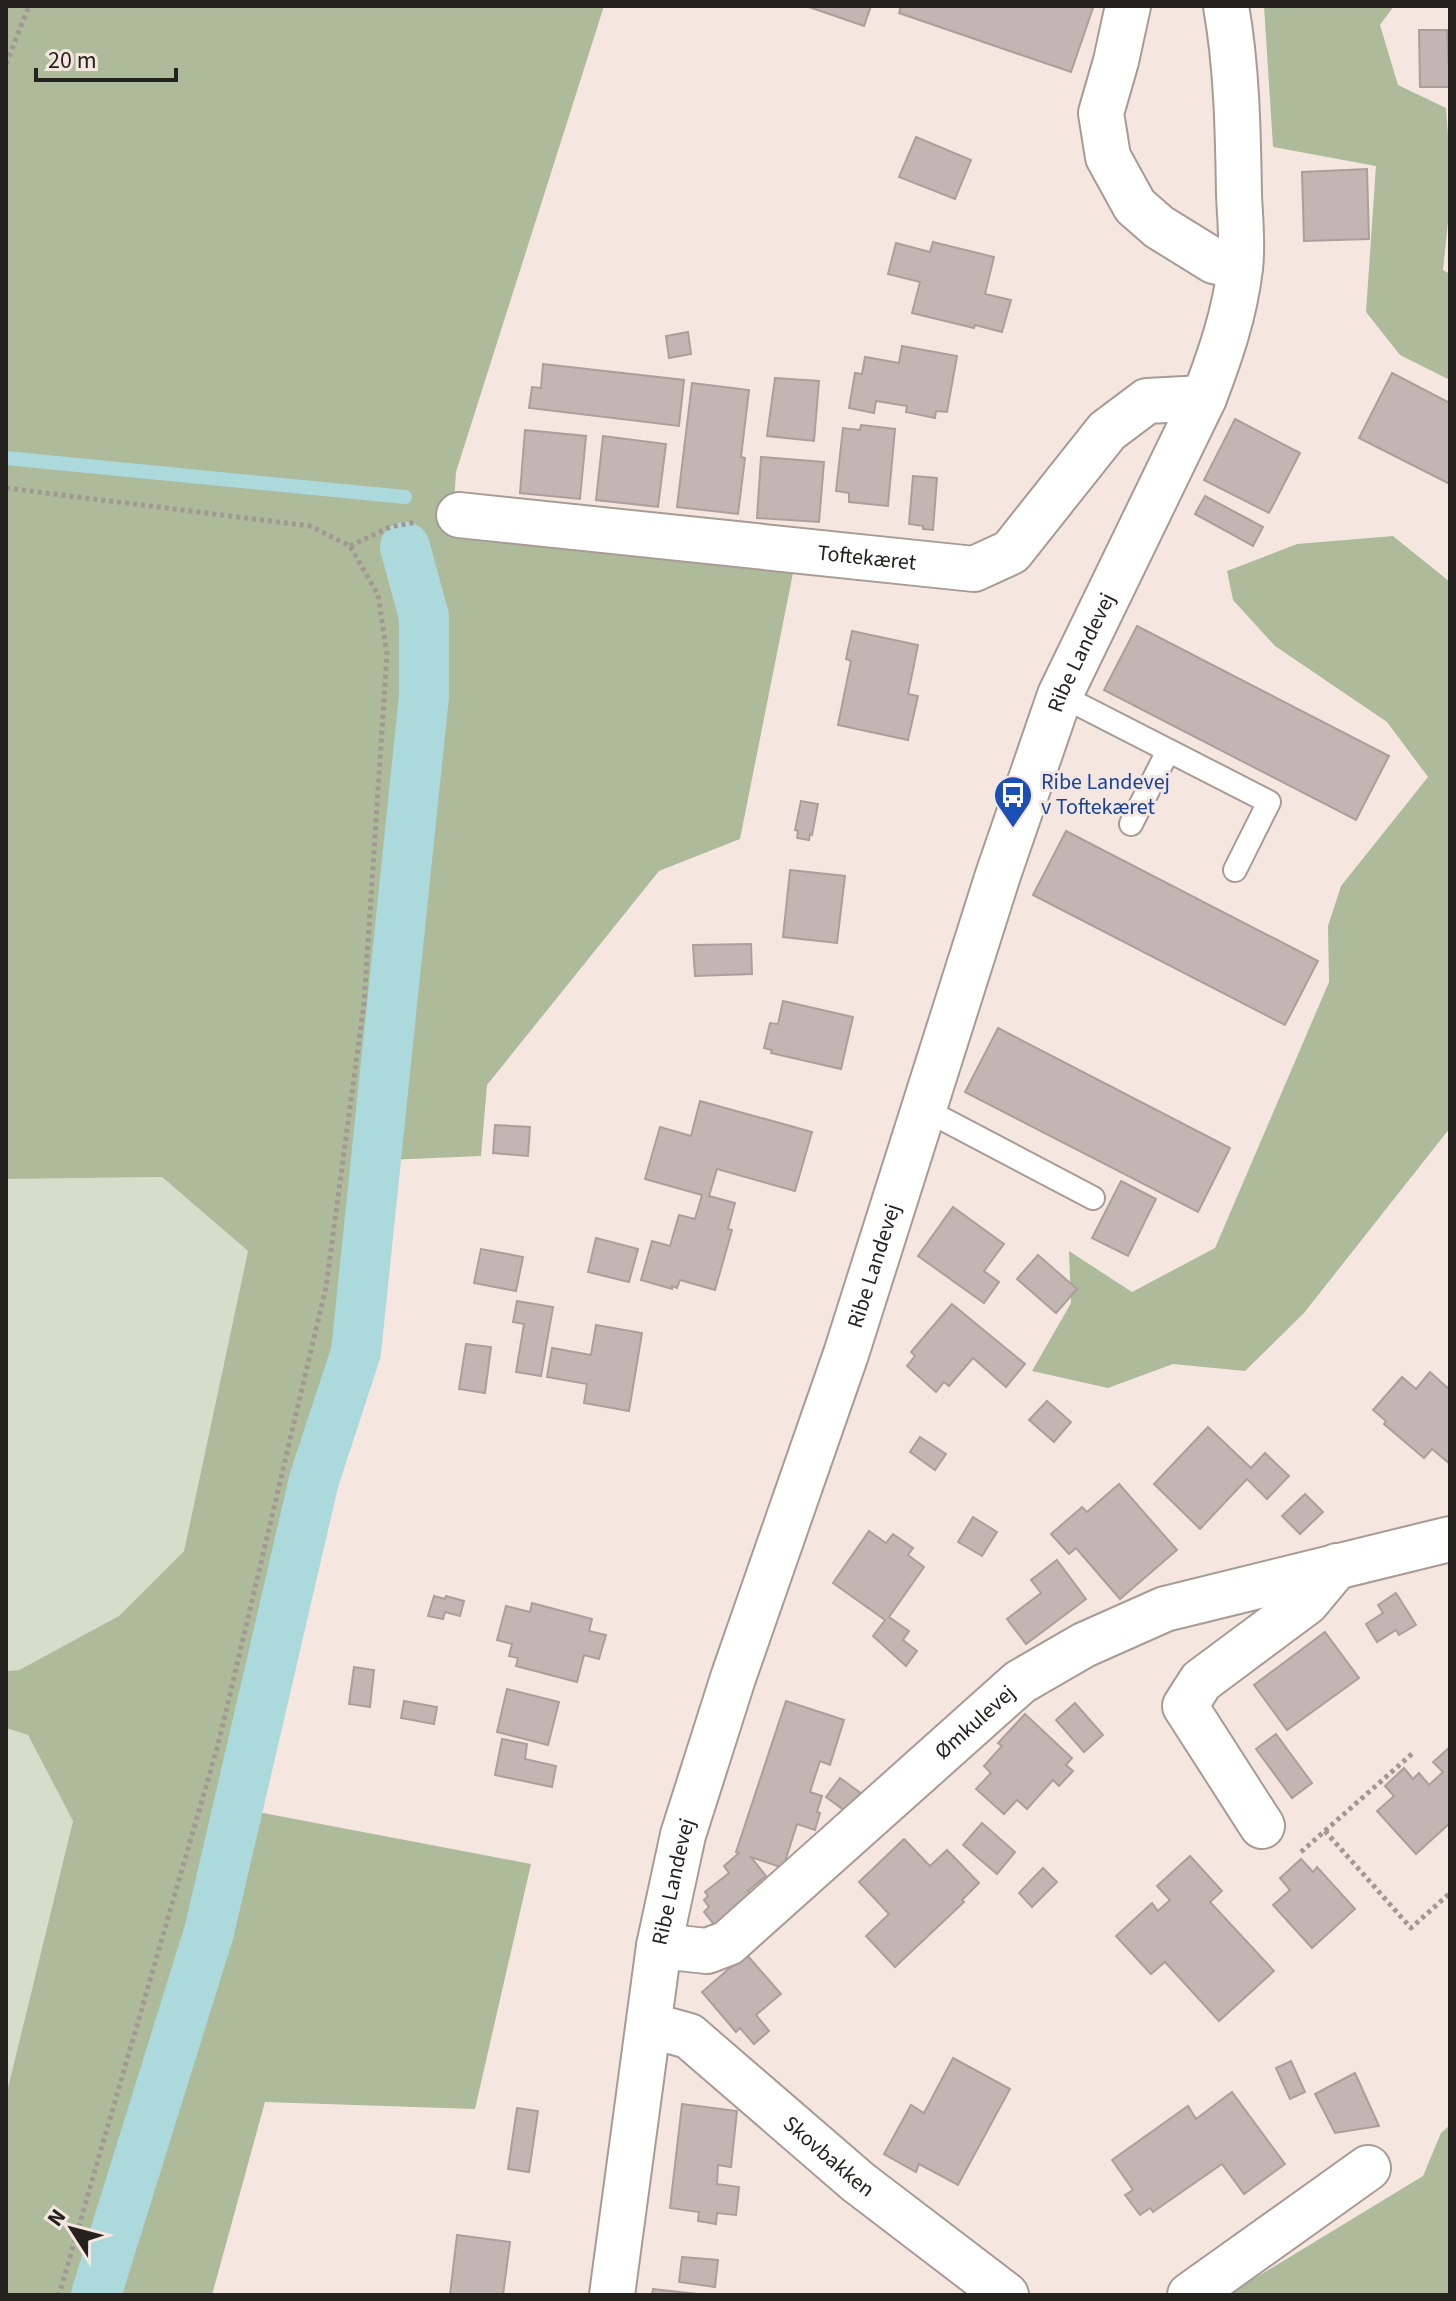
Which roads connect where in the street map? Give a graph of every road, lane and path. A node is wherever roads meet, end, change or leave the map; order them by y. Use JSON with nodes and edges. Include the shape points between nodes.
{"nodes":[{"id":1,"x":29,"y":6,"type":"edge"},
{"id":2,"x":1128,"y":6,"type":"edge"},
{"id":3,"x":1226,"y":6,"type":"edge"},
{"id":4,"x":6,"y":64,"type":"edge"},
{"id":5,"x":1240,"y":267,"type":"junction"},
{"id":6,"x":1204,"y":398,"type":"junction"},
{"id":7,"x":6,"y":488,"type":"edge"},
{"id":8,"x":459,"y":515,"type":"joint"},
{"id":9,"x":350,"y":546,"type":"junction"},
{"id":10,"x":1060,"y":695,"type":"junction"},
{"id":11,"x":1168,"y":751,"type":"junction"},
{"id":12,"x":1131,"y":824,"type":"dead end"},
{"id":13,"x":1235,"y":870,"type":"dead end"},
{"id":14,"x":924,"y":1109,"type":"junction"},
{"id":15,"x":1093,"y":1198,"type":"dead end"},
{"id":16,"x":1450,"y":1539,"type":"edge"},
{"id":17,"x":1337,"y":1566,"type":"junction"},
{"id":18,"x":1413,"y":1753,"type":"dead end"},
{"id":19,"x":1262,"y":1826,"type":"dead end"},
{"id":20,"x":1325,"y":1831,"type":"junction"},
{"id":21,"x":1292,"y":1860,"type":"dead end"},
{"id":22,"x":1450,"y":1893,"type":"edge"},
{"id":23,"x":659,"y":1946,"type":"junction"},
{"id":24,"x":649,"y":2025,"type":"junction"},
{"id":25,"x":1368,"y":2168,"type":"dead end"},
{"id":26,"x":59,"y":2295,"type":"edge"},
{"id":27,"x":612,"y":2295,"type":"edge"},
{"id":28,"x":1006,"y":2295,"type":"edge"},
{"id":29,"x":1190,"y":2295,"type":"edge"}],
"edges":[{"from":1,"to":4,"type":"path"},
{"from":2,"to":5,"type":"street","via":[[1101,113],[1108,157],[1135,206],[1159,227],[1214,261]]},
{"from":3,"to":5,"type":"street","name":"Ribe Landevej","via":[[1238,131]]},
{"from":5,"to":6,"type":"street","name":"Ribe Landevej","via":[[1220,356]]},
{"from":6,"to":8,"type":"street","name":"Toftekæret","via":[[1147,401],[1107,431],[1011,552],[974,569]]},
{"from":6,"to":10,"type":"street","name":"Ribe Landevej"},
{"from":7,"to":9,"type":"path","via":[[310,526]]},
{"from":8,"to":9,"type":"path","via":[[390,527]]},
{"from":9,"to":26,"type":"path","via":[[378,595],[387,654],[364,1003],[326,1287],[218,1745]]},
{"from":10,"to":11,"type":"lane"},
{"from":10,"to":14,"type":"street","name":"Ribe Landevej"},
{"from":11,"to":12,"type":"lane"},
{"from":11,"to":13,"type":"lane","via":[[1269,802]]},
{"from":14,"to":15,"type":"lane"},
{"from":14,"to":23,"type":"street","name":"Ribe Landevej","via":[[687,1821]]},
{"from":16,"to":17,"type":"street","name":"Ømkulevej"},
{"from":17,"to":19,"type":"street","via":[[1307,1602],[1201,1681],[1185,1706]]},
{"from":17,"to":23,"type":"street","name":"Ømkulevej","via":[[1165,1609],[1084,1645],[1020,1682],[728,1943],[707,1951]]},
{"from":18,"to":20,"type":"path"},
{"from":20,"to":21,"type":"path"},
{"from":20,"to":22,"type":"path","via":[[1411,1928]]},
{"from":23,"to":24,"type":"street","name":"Ribe Landevej"},
{"from":24,"to":27,"type":"street","name":"Ribe Landevej"},
{"from":24,"to":28,"type":"street","name":"Skovbakken","via":[[689,2036],[858,2182]]},
{"from":25,"to":29,"type":"street"}]}
